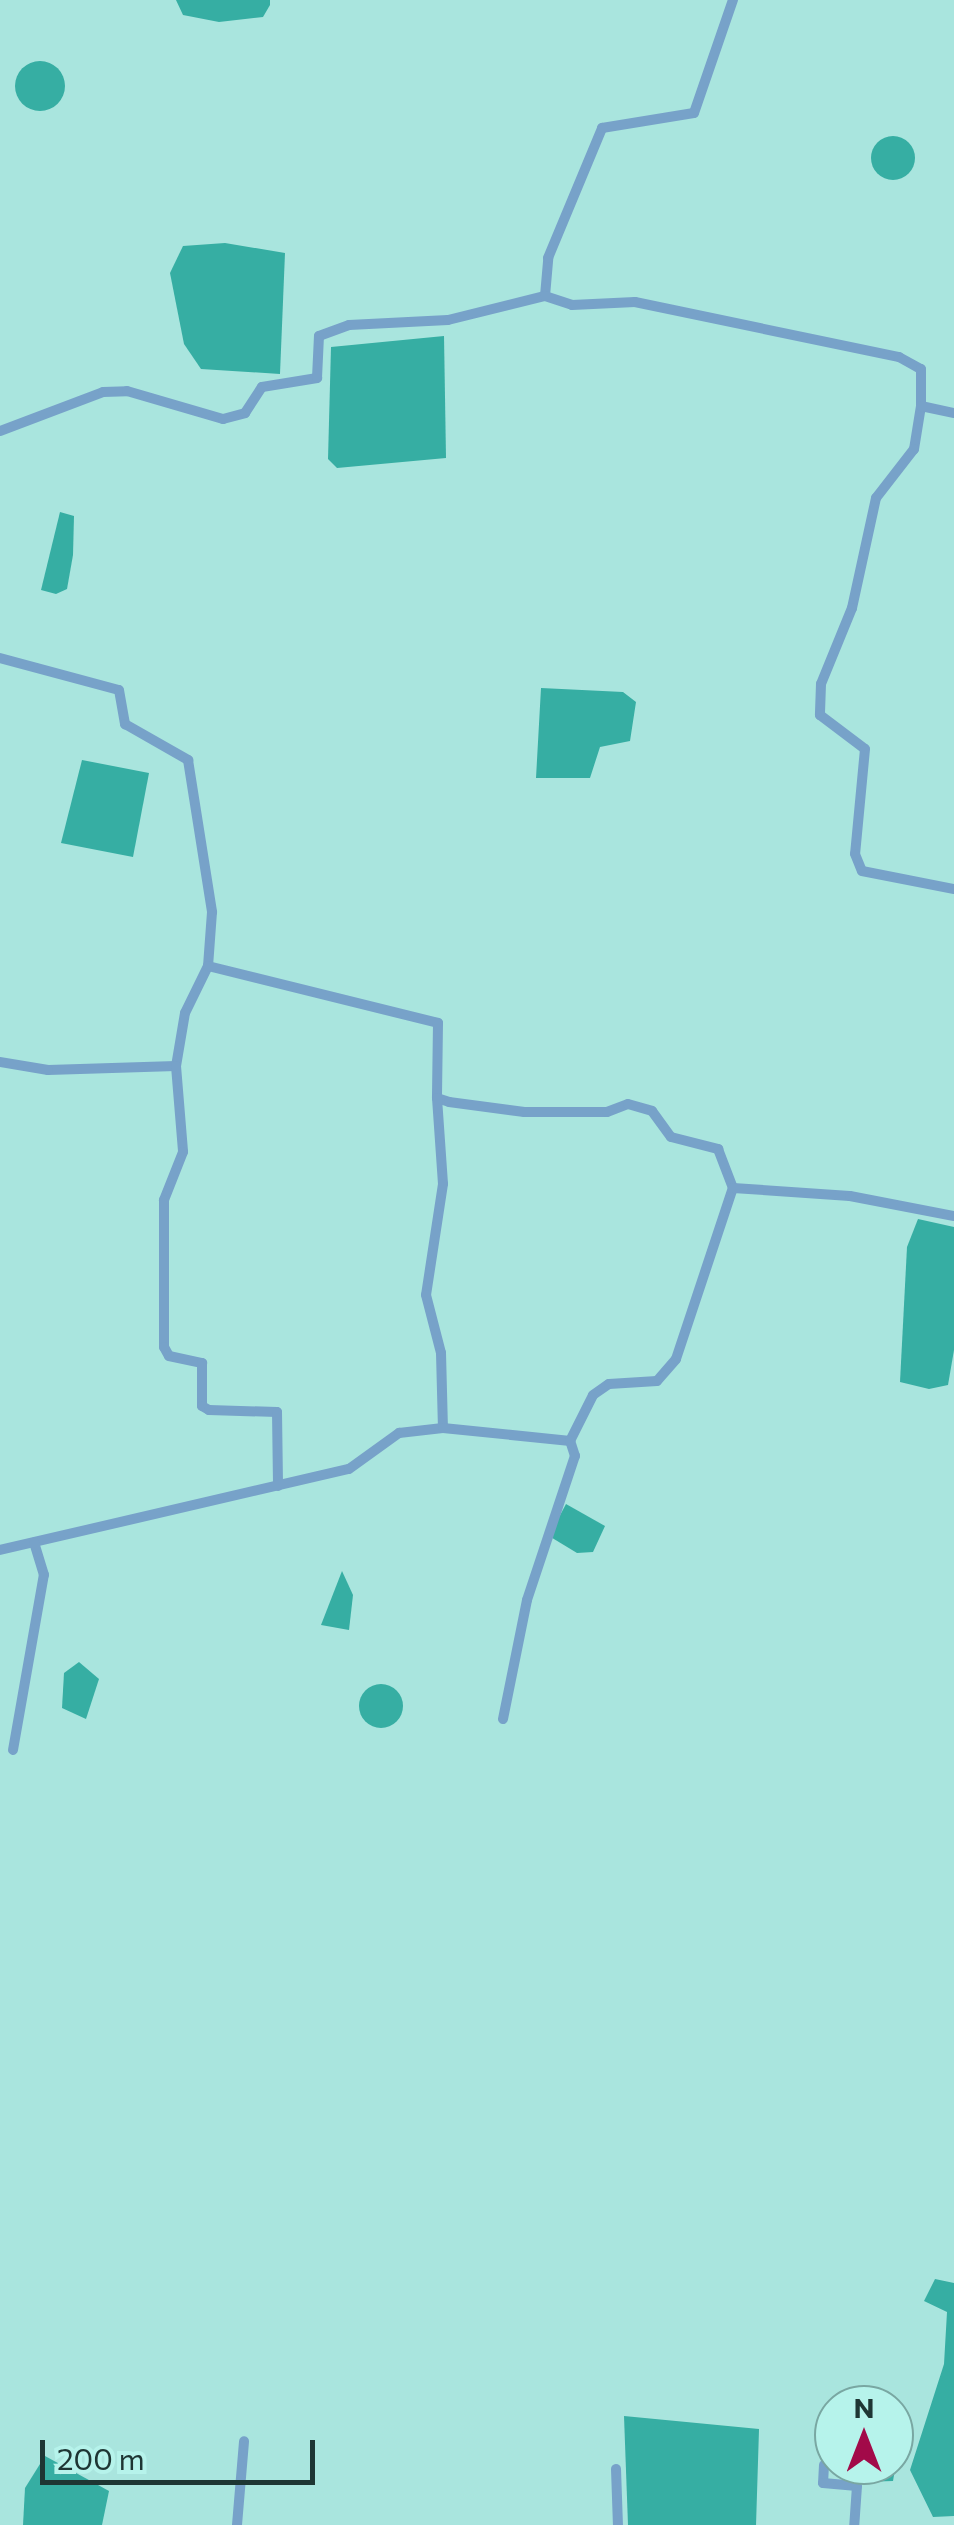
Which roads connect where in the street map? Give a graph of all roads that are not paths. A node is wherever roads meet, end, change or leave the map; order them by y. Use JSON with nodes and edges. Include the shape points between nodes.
{"nodes":[{"id":1,"x":734,"y":0,"type":"edge"},
{"id":2,"x":545,"y":296,"type":"junction"},
{"id":3,"x":921,"y":406,"type":"junction"},
{"id":4,"x":954,"y":414,"type":"edge"},
{"id":5,"x":0,"y":431,"type":"edge"},
{"id":6,"x":0,"y":658,"type":"edge"},
{"id":7,"x":954,"y":888,"type":"edge"},
{"id":8,"x":208,"y":966,"type":"junction"},
{"id":9,"x":0,"y":1062,"type":"edge"},
{"id":10,"x":176,"y":1066,"type":"junction"},
{"id":11,"x":437,"y":1098,"type":"junction"},
{"id":12,"x":733,"y":1188,"type":"junction"},
{"id":13,"x":954,"y":1216,"type":"edge"},
{"id":14,"x":443,"y":1428,"type":"junction"},
{"id":15,"x":570,"y":1441,"type":"junction"},
{"id":16,"x":278,"y":1486,"type":"junction"},
{"id":17,"x":34,"y":1543,"type":"junction"},
{"id":18,"x":0,"y":1550,"type":"edge"},
{"id":19,"x":503,"y":1720,"type":"dead end"},
{"id":20,"x":13,"y":1750,"type":"dead end"},
{"id":21,"x":244,"y":2441,"type":"dead end"},
{"id":22,"x":616,"y":2469,"type":"dead end"},
{"id":23,"x":840,"y":2485,"type":"edge"},
{"id":24,"x":238,"y":2525,"type":"edge"},
{"id":25,"x":618,"y":2525,"type":"edge"},
{"id":26,"x":854,"y":2525,"type":"edge"}],
"edges":[{"from":1,"to":2,"type":"street","via":[[694,113],[602,128],[548,258]]},
{"from":2,"to":3,"type":"street","via":[[572,305],[635,302],[898,357],[921,369]]},
{"from":2,"to":5,"type":"street","via":[[448,320],[349,325],[318,336],[317,378],[262,387],[245,413],[223,419],[127,391],[102,392]]},
{"from":3,"to":4,"type":"street"},
{"from":3,"to":7,"type":"street","via":[[914,449],[876,498],[852,608],[821,684],[820,716],[865,750],[854,854],[862,870]]},
{"from":6,"to":8,"type":"street","via":[[119,690],[125,724],[188,760],[211,872]]},
{"from":8,"to":10,"type":"street","via":[[189,999]]},
{"from":8,"to":11,"type":"street","via":[[438,1023]]},
{"from":9,"to":10,"type":"street","via":[[48,1070]]},
{"from":10,"to":16,"type":"street","via":[[183,1152],[164,1200],[164,1347],[168,1356],[202,1364],[202,1406],[209,1410],[278,1412]]},
{"from":11,"to":12,"type":"street","via":[[524,1112],[608,1112],[628,1104],[652,1110],[671,1138],[718,1149]]},
{"from":11,"to":14,"type":"street","via":[[443,1184],[426,1295],[441,1354]]},
{"from":12,"to":13,"type":"street","via":[[850,1196]]},
{"from":12,"to":15,"type":"street","via":[[676,1359],[657,1381],[609,1384],[593,1396]]},
{"from":14,"to":15,"type":"street"},
{"from":14,"to":16,"type":"street","via":[[399,1433],[349,1470]]},
{"from":15,"to":19,"type":"street","via":[[574,1456],[526,1600]]},
{"from":16,"to":17,"type":"street"},
{"from":17,"to":18,"type":"street"},
{"from":17,"to":20,"type":"street","via":[[44,1575]]},
{"from":21,"to":24,"type":"street"},
{"from":22,"to":25,"type":"street"},
{"from":23,"to":26,"type":"street","via":[[858,2486]]}]}
